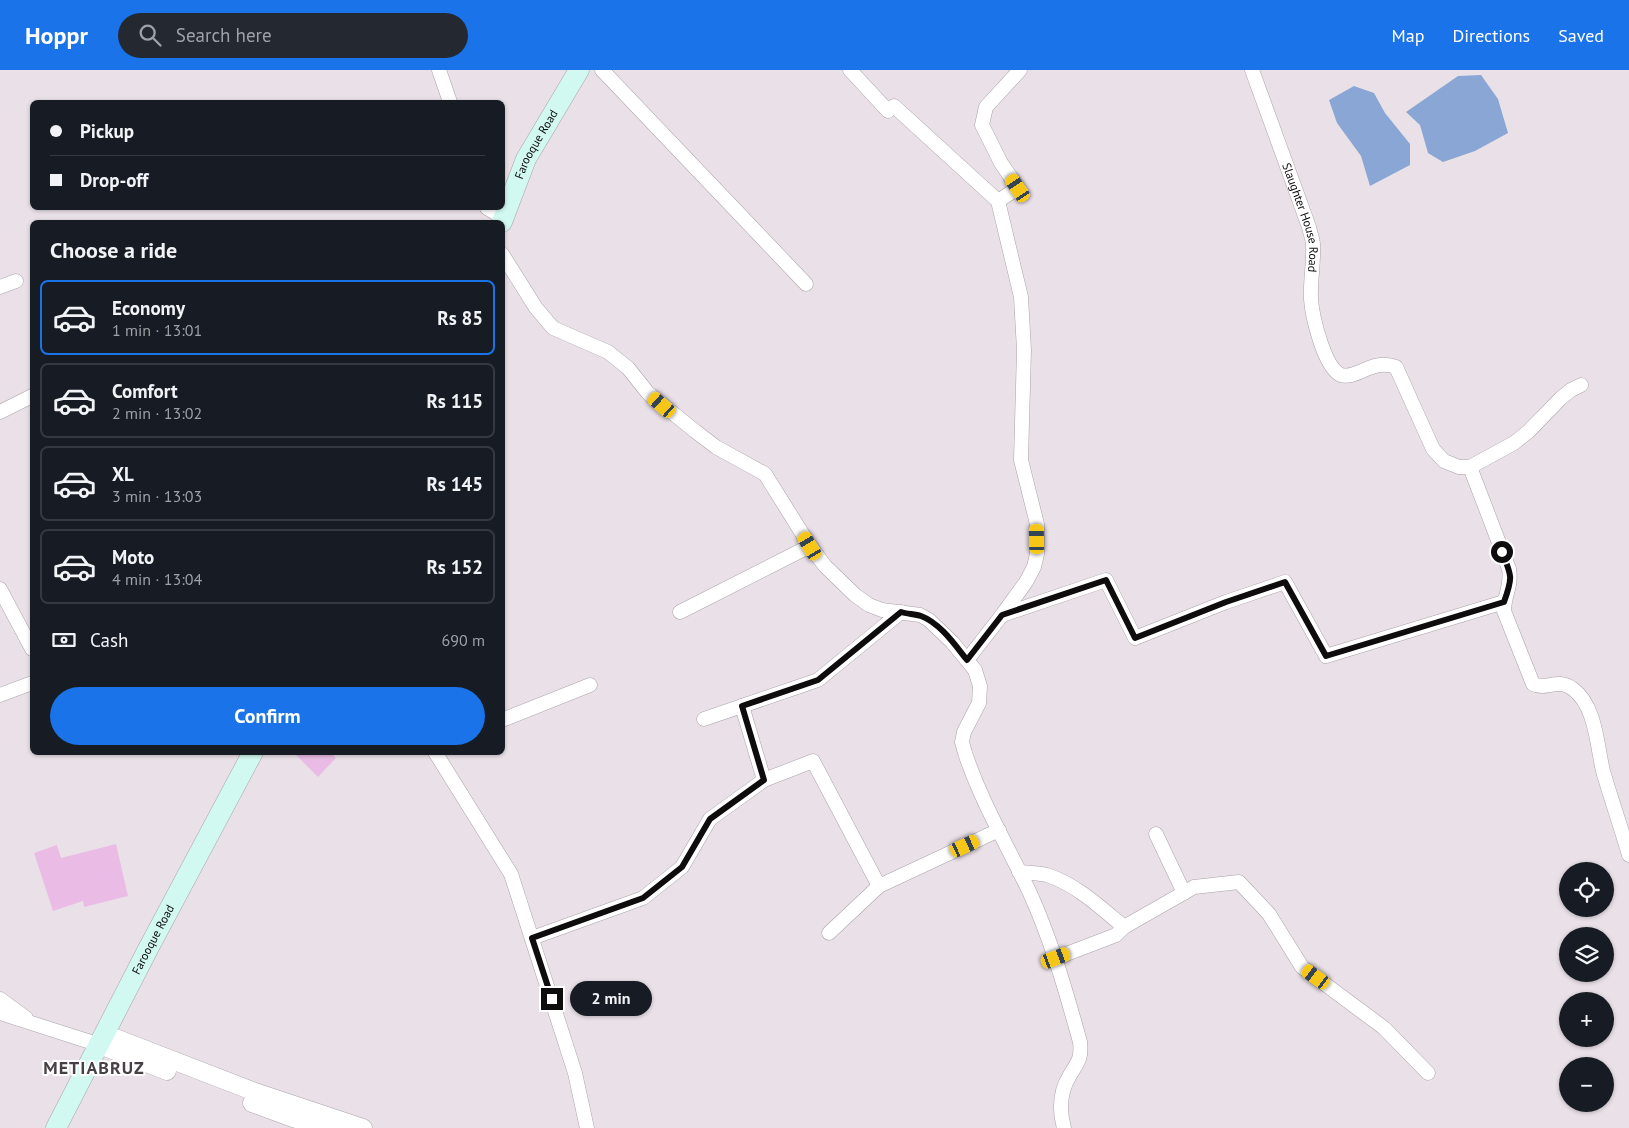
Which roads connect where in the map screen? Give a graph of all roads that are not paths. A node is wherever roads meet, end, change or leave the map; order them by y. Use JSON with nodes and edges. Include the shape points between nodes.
{"nodes":[{"id":1,"x":438,"y":70,"type":"edge"},
{"id":2,"x":580,"y":70,"type":"edge"},
{"id":3,"x":602,"y":70,"type":"edge"},
{"id":4,"x":850,"y":70,"type":"edge"},
{"id":5,"x":1020,"y":70,"type":"edge"},
{"id":6,"x":1252,"y":70,"type":"edge"},
{"id":7,"x":449,"y":100,"type":"edge"},
{"id":8,"x":998,"y":201,"type":"junction"},
{"id":9,"x":490,"y":210,"type":"edge"},
{"id":10,"x":503,"y":220,"type":"edge"},
{"id":11,"x":505,"y":259,"type":"edge"},
{"id":12,"x":16,"y":281,"type":"dead end"},
{"id":13,"x":806,"y":284,"type":"dead end"},
{"id":14,"x":0,"y":287,"type":"edge"},
{"id":15,"x":1581,"y":385,"type":"dead end"},
{"id":16,"x":30,"y":397,"type":"edge"},
{"id":17,"x":0,"y":412,"type":"edge"},
{"id":18,"x":1470,"y":467,"type":"junction"},
{"id":19,"x":810,"y":546,"type":"junction"},
{"id":20,"x":0,"y":589,"type":"edge"},
{"id":21,"x":1504,"y":602,"type":"junction"},
{"id":22,"x":680,"y":612,"type":"dead end"},
{"id":23,"x":901,"y":612,"type":"junction"},
{"id":24,"x":1002,"y":615,"type":"junction"},
{"id":25,"x":30,"y":645,"type":"edge"},
{"id":26,"x":967,"y":660,"type":"junction"},
{"id":27,"x":30,"y":684,"type":"edge"},
{"id":28,"x":590,"y":685,"type":"dead end"},
{"id":29,"x":0,"y":695,"type":"edge"},
{"id":30,"x":742,"y":706,"type":"junction"},
{"id":31,"x":505,"y":719,"type":"edge"},
{"id":32,"x":704,"y":719,"type":"dead end"},
{"id":33,"x":251,"y":755,"type":"edge"},
{"id":34,"x":437,"y":755,"type":"edge"},
{"id":35,"x":764,"y":780,"type":"junction"},
{"id":36,"x":999,"y":830,"type":"junction"},
{"id":37,"x":1156,"y":834,"type":"dead end"},
{"id":38,"x":1629,"y":855,"type":"edge"},
{"id":39,"x":1019,"y":872,"type":"junction"},
{"id":40,"x":880,"y":886,"type":"junction"},
{"id":41,"x":1184,"y":893,"type":"junction"},
{"id":42,"x":1124,"y":927,"type":"junction"},
{"id":43,"x":829,"y":933,"type":"dead end"},
{"id":44,"x":532,"y":938,"type":"junction"},
{"id":45,"x":1056,"y":958,"type":"junction"},
{"id":46,"x":0,"y":999,"type":"edge"},
{"id":47,"x":0,"y":1013,"type":"edge"},
{"id":48,"x":37,"y":1025,"type":"junction"},
{"id":49,"x":102,"y":1040,"type":"junction"},
{"id":50,"x":1428,"y":1073,"type":"dead end"},
{"id":51,"x":56,"y":1128,"type":"edge"},
{"id":52,"x":325,"y":1128,"type":"edge"},
{"id":53,"x":363,"y":1128,"type":"edge"},
{"id":54,"x":587,"y":1128,"type":"edge"},
{"id":55,"x":1064,"y":1128,"type":"edge"}],
"edges":[{"from":1,"to":7,"type":"street"},
{"from":2,"to":10,"type":"main road","name":"Farooque Road","via":[[526,159]]},
{"from":3,"to":13,"type":"street"},
{"from":4,"to":8,"type":"street"},
{"from":5,"to":8,"type":"street","via":[[986,107],[982,125],[1018,188]]},
{"from":6,"to":18,"type":"street","name":"Slaughter House Road","via":[[1309,226],[1313,245],[1311,299],[1316,325],[1333,369],[1342,375],[1351,375],[1378,364],[1396,367],[1433,450],[1444,461]]},
{"from":8,"to":24,"type":"street","via":[[1021,297],[1024,350],[1021,460],[1037,524],[1034,567]]},
{"from":9,"to":10,"type":"street"},
{"from":11,"to":19,"type":"street","via":[[536,308],[553,328],[608,352],[628,368],[648,393],[689,427],[765,474]]},
{"from":12,"to":14,"type":"street"},
{"from":15,"to":18,"type":"street","via":[[1561,398],[1514,443]]},
{"from":16,"to":17,"type":"street"},
{"from":18,"to":21,"type":"street","via":[[1509,569],[1511,581]]},
{"from":19,"to":22,"type":"street"},
{"from":19,"to":23,"type":"street","via":[[855,595],[882,610]]},
{"from":20,"to":25,"type":"street"},
{"from":21,"to":24,"type":"street","via":[[1326,656],[1285,582],[1135,638],[1106,580]]},
{"from":21,"to":38,"type":"street","via":[[1504,611],[1534,684],[1566,685],[1575,690],[1588,710]]},
{"from":23,"to":26,"type":"street","via":[[929,620]]},
{"from":23,"to":30,"type":"street","via":[[818,680]]},
{"from":24,"to":26,"type":"street"},
{"from":26,"to":36,"type":"street","via":[[979,678],[980,695],[962,742],[968,764]]},
{"from":27,"to":29,"type":"street"},
{"from":28,"to":31,"type":"street"},
{"from":30,"to":32,"type":"street"},
{"from":30,"to":35,"type":"street"},
{"from":33,"to":49,"type":"main road","name":"Farooque Road"},
{"from":34,"to":44,"type":"street","via":[[511,874]]},
{"from":35,"to":40,"type":"street","via":[[813,761]]},
{"from":35,"to":44,"type":"street","via":[[710,819],[682,867],[643,898]]},
{"from":36,"to":39,"type":"street"},
{"from":36,"to":40,"type":"street"},
{"from":37,"to":41,"type":"street"},
{"from":39,"to":42,"type":"street","via":[[1045,874],[1062,881]]},
{"from":39,"to":45,"type":"street"},
{"from":40,"to":43,"type":"street"},
{"from":41,"to":42,"type":"street"},
{"from":41,"to":50,"type":"street","via":[[1194,887],[1239,882],[1269,914],[1302,967],[1384,1028]]},
{"from":42,"to":45,"type":"street","via":[[1116,935]]},
{"from":44,"to":54,"type":"street","via":[[575,1074]]},
{"from":45,"to":55,"type":"street","via":[[1081,1052],[1061,1097]]},
{"from":46,"to":48,"type":"street"},
{"from":47,"to":48,"type":"street"},
{"from":48,"to":49,"type":"street"},
{"from":49,"to":51,"type":"main road","name":"Farooque Road"},
{"from":49,"to":52,"type":"street"},
{"from":49,"to":53,"type":"street"}]}
